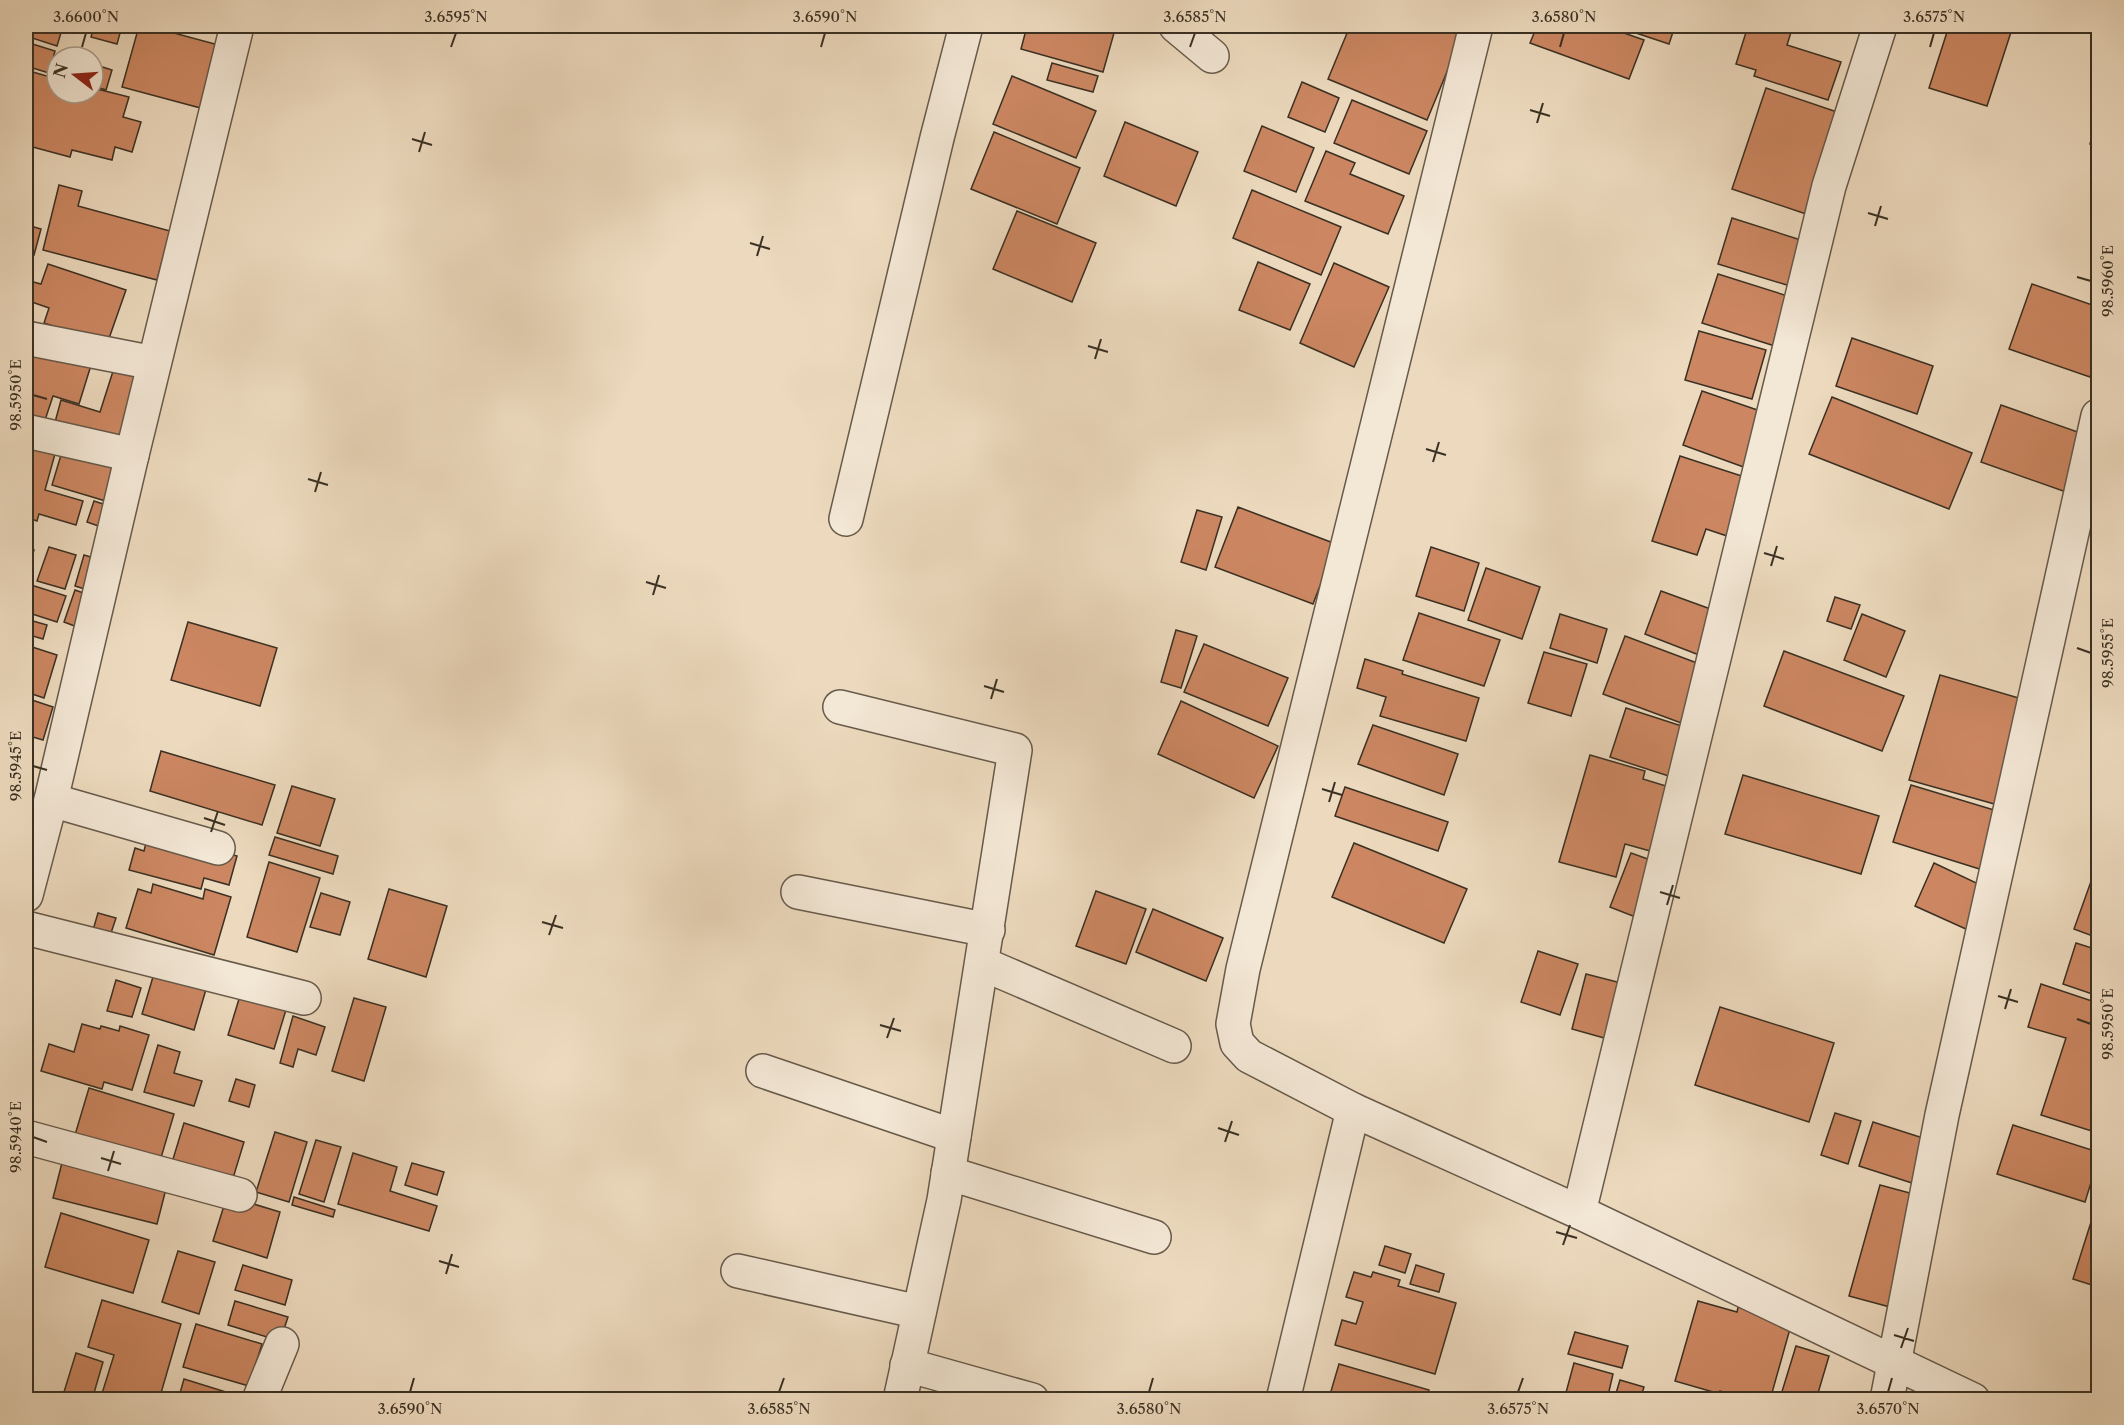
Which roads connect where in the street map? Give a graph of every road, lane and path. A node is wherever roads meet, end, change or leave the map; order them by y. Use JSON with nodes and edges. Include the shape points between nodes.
{"nodes":[{"id":1,"x":237,"y":26,"type":"edge"},
{"id":2,"x":966,"y":26,"type":"edge"},
{"id":3,"x":1176,"y":26,"type":"edge"},
{"id":4,"x":1476,"y":26,"type":"edge"},
{"id":5,"x":1880,"y":26,"type":"edge"},
{"id":6,"x":1212,"y":56,"type":"dead end"},
{"id":7,"x":26,"y":338,"type":"edge"},
{"id":8,"x":154,"y":363,"type":"junction"},
{"id":9,"x":2098,"y":416,"type":"edge"},
{"id":10,"x":26,"y":431,"type":"edge"},
{"id":11,"x":132,"y":455,"type":"junction"},
{"id":12,"x":846,"y":519,"type":"dead end"},
{"id":13,"x":840,"y":707,"type":"dead end"},
{"id":14,"x":51,"y":800,"type":"junction"},
{"id":15,"x":218,"y":848,"type":"dead end"},
{"id":16,"x":798,"y":892,"type":"dead end"},
{"id":17,"x":26,"y":895,"type":"edge"},
{"id":18,"x":26,"y":928,"type":"edge"},
{"id":19,"x":988,"y":930,"type":"junction"},
{"id":20,"x":983,"y":963,"type":"junction"},
{"id":21,"x":304,"y":998,"type":"dead end"},
{"id":22,"x":1174,"y":1047,"type":"dead end"},
{"id":23,"x":763,"y":1071,"type":"dead end"},
{"id":24,"x":1353,"y":1110,"type":"junction"},
{"id":25,"x":954,"y":1136,"type":"junction"},
{"id":26,"x":26,"y":1137,"type":"edge"},
{"id":27,"x":948,"y":1173,"type":"junction"},
{"id":28,"x":240,"y":1195,"type":"dead end"},
{"id":29,"x":1579,"y":1212,"type":"junction"},
{"id":30,"x":1154,"y":1237,"type":"dead end"},
{"id":31,"x":738,"y":1271,"type":"dead end"},
{"id":32,"x":919,"y":1312,"type":"junction"},
{"id":33,"x":282,"y":1344,"type":"dead end"},
{"id":34,"x":1895,"y":1361,"type":"junction"},
{"id":35,"x":907,"y":1365,"type":"junction"},
{"id":36,"x":259,"y":1400,"type":"edge"},
{"id":37,"x":900,"y":1400,"type":"edge"},
{"id":38,"x":1032,"y":1400,"type":"edge"},
{"id":39,"x":1283,"y":1400,"type":"edge"},
{"id":40,"x":1887,"y":1400,"type":"edge"},
{"id":41,"x":1973,"y":1400,"type":"edge"}],
"edges":[{"from":1,"to":8,"type":"street"},
{"from":2,"to":12,"type":"street"},
{"from":3,"to":6,"type":"street"},
{"from":4,"to":24,"type":"street","via":[[1233,1024],[1237,1043],[1249,1056]]},
{"from":5,"to":29,"type":"street","via":[[1829,186]]},
{"from":7,"to":8,"type":"street"},
{"from":8,"to":11,"type":"street"},
{"from":9,"to":34,"type":"street","via":[[1942,1115]]},
{"from":10,"to":11,"type":"street"},
{"from":11,"to":14,"type":"street"},
{"from":13,"to":19,"type":"street","via":[[1016,750]]},
{"from":14,"to":15,"type":"street"},
{"from":14,"to":17,"type":"street"},
{"from":16,"to":19,"type":"street"},
{"from":18,"to":21,"type":"street"},
{"from":19,"to":20,"type":"street"},
{"from":20,"to":22,"type":"street"},
{"from":20,"to":25,"type":"street"},
{"from":23,"to":25,"type":"street"},
{"from":24,"to":29,"type":"street"},
{"from":24,"to":39,"type":"street"},
{"from":25,"to":27,"type":"street"},
{"from":26,"to":28,"type":"street"},
{"from":27,"to":30,"type":"street"},
{"from":27,"to":32,"type":"street"},
{"from":29,"to":34,"type":"street"},
{"from":31,"to":32,"type":"street"},
{"from":32,"to":35,"type":"street"},
{"from":33,"to":36,"type":"street"},
{"from":34,"to":40,"type":"street"},
{"from":34,"to":41,"type":"street"},
{"from":35,"to":37,"type":"street"},
{"from":35,"to":38,"type":"street"}]}
